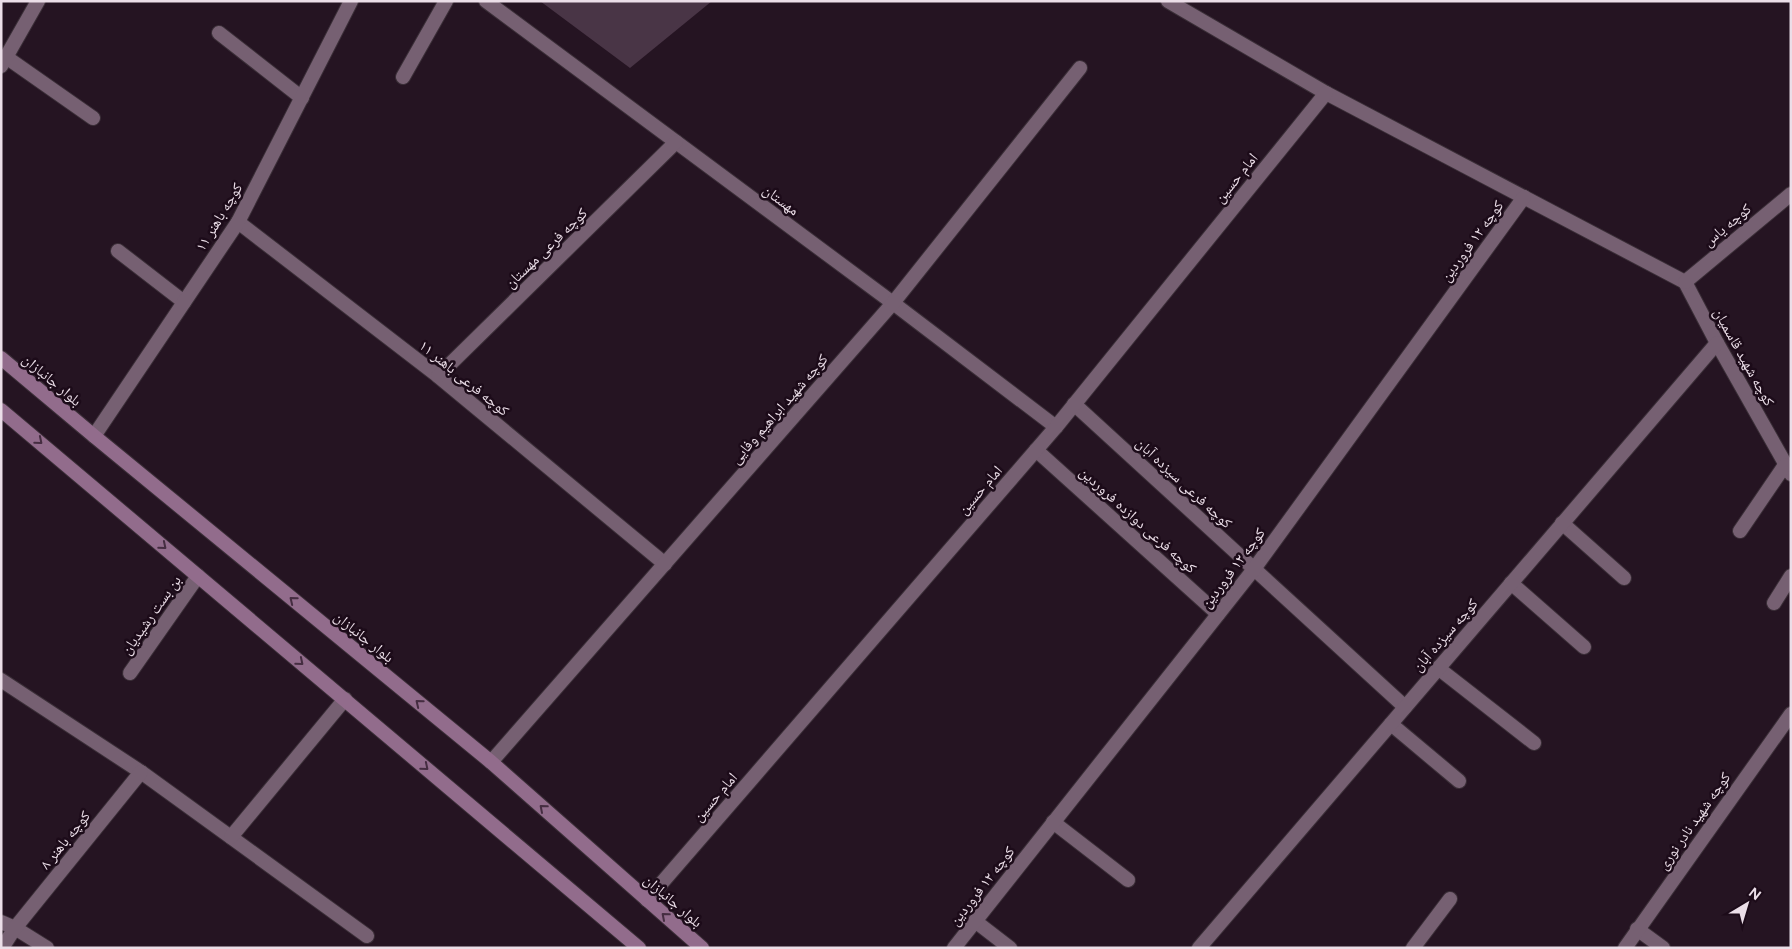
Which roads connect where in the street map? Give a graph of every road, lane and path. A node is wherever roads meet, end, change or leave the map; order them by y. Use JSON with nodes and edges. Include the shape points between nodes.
{"nodes":[{"id":1,"x":38,"y":1,"type":"edge"},
{"id":2,"x":351,"y":1,"type":"edge"},
{"id":3,"x":446,"y":1,"type":"edge"},
{"id":4,"x":486,"y":1,"type":"edge"},
{"id":5,"x":1168,"y":1,"type":"edge"},
{"id":6,"x":219,"y":33,"type":"dead end"},
{"id":7,"x":4,"y":62,"type":"edge"},
{"id":8,"x":1080,"y":68,"type":"dead end"},
{"id":9,"x":403,"y":77,"type":"dead end"},
{"id":10,"x":1326,"y":93,"type":"junction"},
{"id":11,"x":302,"y":98,"type":"junction"},
{"id":12,"x":93,"y":118,"type":"dead end"},
{"id":13,"x":676,"y":142,"type":"junction"},
{"id":14,"x":1791,"y":194,"type":"edge"},
{"id":15,"x":1524,"y":198,"type":"junction"},
{"id":16,"x":238,"y":222,"type":"junction"},
{"id":17,"x":118,"y":251,"type":"dead end"},
{"id":18,"x":1685,"y":282,"type":"junction"},
{"id":19,"x":184,"y":302,"type":"junction"},
{"id":20,"x":893,"y":303,"type":"junction"},
{"id":21,"x":1716,"y":343,"type":"junction"},
{"id":22,"x":1,"y":358,"type":"edge"},
{"id":23,"x":438,"y":376,"type":"junction"},
{"id":24,"x":1074,"y":404,"type":"junction"},
{"id":25,"x":1,"y":410,"type":"edge"},
{"id":26,"x":1056,"y":427,"type":"junction"},
{"id":27,"x":94,"y":436,"type":"junction"},
{"id":28,"x":1036,"y":450,"type":"junction"},
{"id":29,"x":1788,"y":470,"type":"edge"},
{"id":30,"x":1562,"y":523,"type":"junction"},
{"id":31,"x":1740,"y":531,"type":"dead end"},
{"id":32,"x":665,"y":564,"type":"junction"},
{"id":33,"x":1254,"y":569,"type":"junction"},
{"id":34,"x":198,"y":576,"type":"junction"},
{"id":35,"x":1791,"y":576,"type":"edge"},
{"id":36,"x":1624,"y":578,"type":"dead end"},
{"id":37,"x":1511,"y":584,"type":"junction"},
{"id":38,"x":1774,"y":603,"type":"dead end"},
{"id":39,"x":1218,"y":614,"type":"junction"},
{"id":40,"x":1584,"y":647,"type":"dead end"},
{"id":41,"x":1438,"y":668,"type":"junction"},
{"id":42,"x":130,"y":673,"type":"dead end"},
{"id":43,"x":1,"y":680,"type":"edge"},
{"id":44,"x":345,"y":699,"type":"junction"},
{"id":45,"x":1405,"y":707,"type":"junction"},
{"id":46,"x":1791,"y":714,"type":"edge"},
{"id":47,"x":1391,"y":724,"type":"junction"},
{"id":48,"x":1534,"y":742,"type":"dead end"},
{"id":49,"x":491,"y":762,"type":"junction"},
{"id":50,"x":141,"y":772,"type":"junction"},
{"id":51,"x":1458,"y":781,"type":"dead end"},
{"id":52,"x":1053,"y":822,"type":"junction"},
{"id":53,"x":231,"y":837,"type":"junction"},
{"id":54,"x":1128,"y":880,"type":"dead end"},
{"id":55,"x":1450,"y":899,"type":"dead end"},
{"id":56,"x":647,"y":900,"type":"junction"},
{"id":57,"x":976,"y":921,"type":"junction"},
{"id":58,"x":1,"y":922,"type":"edge"},
{"id":59,"x":15,"y":928,"type":"junction"},
{"id":60,"x":1637,"y":929,"type":"junction"},
{"id":61,"x":367,"y":936,"type":"dead end"},
{"id":62,"x":2,"y":948,"type":"edge"},
{"id":63,"x":47,"y":948,"type":"edge"},
{"id":64,"x":639,"y":948,"type":"edge"},
{"id":65,"x":702,"y":948,"type":"edge"},
{"id":66,"x":954,"y":948,"type":"edge"},
{"id":67,"x":1010,"y":948,"type":"edge"},
{"id":68,"x":1199,"y":948,"type":"edge"},
{"id":69,"x":1413,"y":948,"type":"edge"},
{"id":70,"x":1625,"y":948,"type":"edge"},
{"id":71,"x":1663,"y":948,"type":"edge"}],
"edges":[{"from":1,"to":7,"type":"street"},
{"from":2,"to":11,"type":"street","name":"کوچه باهنر ۱۱"},
{"from":3,"to":9,"type":"street"},
{"from":4,"to":13,"type":"street","name":"مهستان"},
{"from":5,"to":10,"type":"street"},
{"from":6,"to":11,"type":"street"},
{"from":7,"to":12,"type":"street"},
{"from":8,"to":20,"type":"street","name":"کوچه شهید ابراهیم وفایی"},
{"from":10,"to":15,"type":"street"},
{"from":10,"to":24,"type":"street","name":"امام حسین"},
{"from":11,"to":16,"type":"street","name":"کوچه باهنر ۱۱"},
{"from":13,"to":20,"type":"street","name":"مهستان"},
{"from":13,"to":23,"type":"street","name":"کوچه فرعی مهستان"},
{"from":14,"to":18,"type":"street","name":"کوچه یاس"},
{"from":15,"to":18,"type":"street"},
{"from":15,"to":33,"type":"street","name":"کوچه ۱۲ فروردین"},
{"from":16,"to":19,"type":"street","name":"کوچه باهنر ۱۱"},
{"from":16,"to":23,"type":"street","name":"کوچه فرعی باهنر ۱۱"},
{"from":17,"to":19,"type":"street"},
{"from":18,"to":21,"type":"street","name":"کوچه شهید قاسمیان"},
{"from":19,"to":27,"type":"street","name":"کوچه باهنر ۱۱"},
{"from":20,"to":26,"type":"street","name":"مهستان"},
{"from":20,"to":32,"type":"street","name":"کوچه شهید ابراهیم وفایی"},
{"from":21,"to":29,"type":"street","name":"کوچه شهید قاسمیان"},
{"from":21,"to":30,"type":"street","name":"کوچه سیزده آبان"},
{"from":22,"to":27,"type":"main road","name":"بلوار جانبازان"},
{"from":23,"to":32,"type":"street","name":"کوچه فرعی باهنر ۱۱"},
{"from":24,"to":26,"type":"street","name":"امام حسین"},
{"from":24,"to":33,"type":"street","name":"کوچه فرعی سیزده آبان"},
{"from":25,"to":34,"type":"main road","one_way":true},
{"from":26,"to":28,"type":"street","name":"امام حسین"},
{"from":49,"to":27,"type":"main road","name":"بلوار جانبازان","one_way":true},
{"from":28,"to":39,"type":"street","name":"کوچه فرعی دوازده فروردین"},
{"from":28,"to":56,"type":"street","name":"امام حسین"},
{"from":29,"to":31,"type":"street"},
{"from":30,"to":36,"type":"street"},
{"from":30,"to":37,"type":"street","name":"کوچه سیزده آبان"},
{"from":32,"to":49,"type":"street","name":"کوچه شهید ابراهیم وفایی"},
{"from":33,"to":39,"type":"street","name":"کوچه ۱۲ فروردین"},
{"from":33,"to":45,"type":"street","name":"کوچه فرعی سیزده آبان"},
{"from":34,"to":42,"type":"street","name":"بن بست رشیدیان"},
{"from":34,"to":44,"type":"main road","one_way":true},
{"from":35,"to":38,"type":"street"},
{"from":37,"to":40,"type":"street"},
{"from":37,"to":41,"type":"street","name":"کوچه سیزده آبان"},
{"from":39,"to":52,"type":"street","name":"کوچه ۱۲ فروردین"},
{"from":41,"to":45,"type":"street","name":"کوچه سیزده آبان"},
{"from":41,"to":48,"type":"street"},
{"from":43,"to":50,"type":"street"},
{"from":44,"to":53,"type":"street"},
{"from":44,"to":64,"type":"main road","one_way":true},
{"from":45,"to":47,"type":"street","name":"کوچه سیزده آبان"},
{"from":46,"to":60,"type":"street","name":"کوچه شهید نادر نوری"},
{"from":47,"to":51,"type":"street"},
{"from":47,"to":68,"type":"street","name":"کوچه سیزده آبان"},
{"from":56,"to":49,"type":"main road","name":"بلوار جانبازان","one_way":true},
{"from":50,"to":53,"type":"street"},
{"from":50,"to":59,"type":"street","name":"کوچه باهنر ۸"},
{"from":52,"to":54,"type":"street"},
{"from":52,"to":57,"type":"street","name":"کوچه ۱۲ فروردین"},
{"from":53,"to":61,"type":"street"},
{"from":55,"to":69,"type":"street"},
{"from":65,"to":56,"type":"main road","name":"بلوار جانبازان","one_way":true},
{"from":57,"to":66,"type":"street","name":"کوچه ۱۲ فروردین"},
{"from":57,"to":67,"type":"street"},
{"from":58,"to":59,"type":"street"},
{"from":59,"to":62,"type":"street","name":"کوچه باهنر ۸"},
{"from":59,"to":63,"type":"street"},
{"from":60,"to":70,"type":"street","name":"کوچه شهید نادر نوری"},
{"from":60,"to":71,"type":"street"}]}
